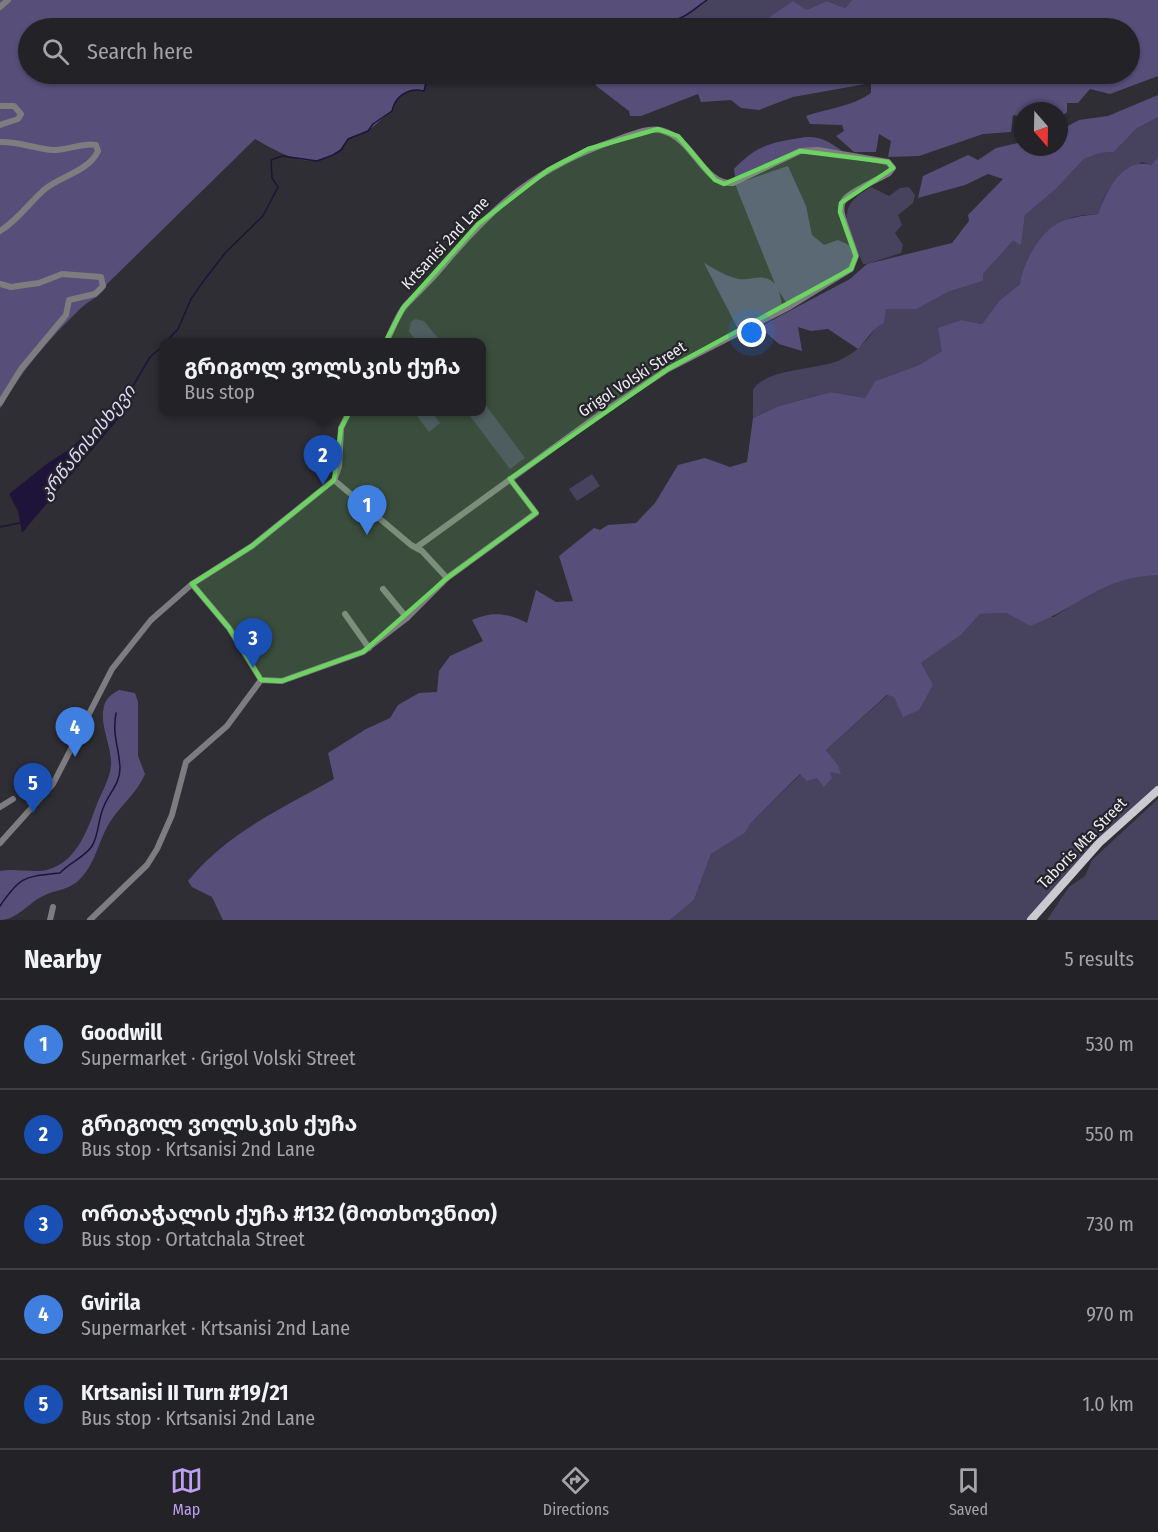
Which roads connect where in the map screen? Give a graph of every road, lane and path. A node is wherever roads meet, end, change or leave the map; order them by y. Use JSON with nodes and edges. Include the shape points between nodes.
{"nodes":[{"id":1,"x":8,"y":0,"type":"edge"},
{"id":2,"x":0,"y":6,"type":"edge"},
{"id":3,"x":0,"y":106,"type":"edge"},
{"id":4,"x":0,"y":125,"type":"edge"},
{"id":5,"x":0,"y":142,"type":"edge"},
{"id":6,"x":892,"y":168,"type":"joint"},
{"id":7,"x":0,"y":231,"type":"edge"},
{"id":8,"x":0,"y":284,"type":"edge"},
{"id":9,"x":388,"y":338,"type":"edge"},
{"id":10,"x":0,"y":403,"type":"edge"},
{"id":11,"x":347,"y":416,"type":"edge"},
{"id":12,"x":510,"y":479,"type":"junction"},
{"id":13,"x":334,"y":480,"type":"junction"},
{"id":14,"x":417,"y":547,"type":"junction"},
{"id":15,"x":447,"y":578,"type":"junction"},
{"id":16,"x":192,"y":584,"type":"junction"},
{"id":17,"x":383,"y":589,"type":"dead end"},
{"id":18,"x":345,"y":614,"type":"dead end"},
{"id":19,"x":407,"y":618,"type":"junction"},
{"id":20,"x":369,"y":648,"type":"junction"},
{"id":21,"x":261,"y":680,"type":"junction"},
{"id":22,"x":1158,"y":790,"type":"edge"},
{"id":23,"x":13,"y":799,"type":"dead end"},
{"id":24,"x":0,"y":807,"type":"edge"},
{"id":25,"x":0,"y":843,"type":"edge"},
{"id":26,"x":53,"y":907,"type":"dead end"},
{"id":27,"x":50,"y":920,"type":"edge"},
{"id":28,"x":90,"y":920,"type":"edge"},
{"id":29,"x":1031,"y":920,"type":"edge"}],
"edges":[{"from":1,"to":2,"type":"street"},
{"from":3,"to":4,"type":"street","via":[[14,106],[21,114],[18,119]]},
{"from":5,"to":7,"type":"street","via":[[53,150],[90,144],[98,151],[76,172],[44,190]]},
{"from":6,"to":9,"type":"street","name":"Krtsanisi 2nd Lane","via":[[888,162],[818,150],[800,151],[724,184],[715,180],[678,136],[658,129],[588,149],[548,170],[478,224],[403,308]]},
{"from":6,"to":12,"type":"street","name":"Grigol Volski Street","via":[[848,195],[842,203],[840,212],[856,256],[852,269],[789,307],[668,369]]},
{"from":8,"to":10,"type":"street","via":[[11,287],[39,283],[62,274],[101,277],[104,281],[95,294],[69,300],[66,315]]},
{"from":11,"to":13,"type":"street","via":[[341,428],[339,467]]},
{"from":12,"to":14,"type":"street","name":"Grigol Volski Street"},
{"from":12,"to":15,"type":"street","via":[[536,513]]},
{"from":13,"to":14,"type":"street"},
{"from":13,"to":16,"type":"street","via":[[252,546]]},
{"from":14,"to":15,"type":"street"},
{"from":15,"to":19,"type":"street"},
{"from":16,"to":21,"type":"street","via":[[229,628]]},
{"from":16,"to":25,"type":"street","via":[[151,621],[119,658],[52,784]]},
{"from":17,"to":19,"type":"street"},
{"from":18,"to":20,"type":"street"},
{"from":19,"to":20,"type":"street"},
{"from":20,"to":21,"type":"street","via":[[282,681]]},
{"from":21,"to":28,"type":"street","via":[[227,726],[186,762],[172,815],[147,865]]},
{"from":22,"to":29,"type":"main road","name":"Taboris Mta Street","via":[[1099,843]]},
{"from":23,"to":24,"type":"street"},
{"from":26,"to":27,"type":"street"}]}
